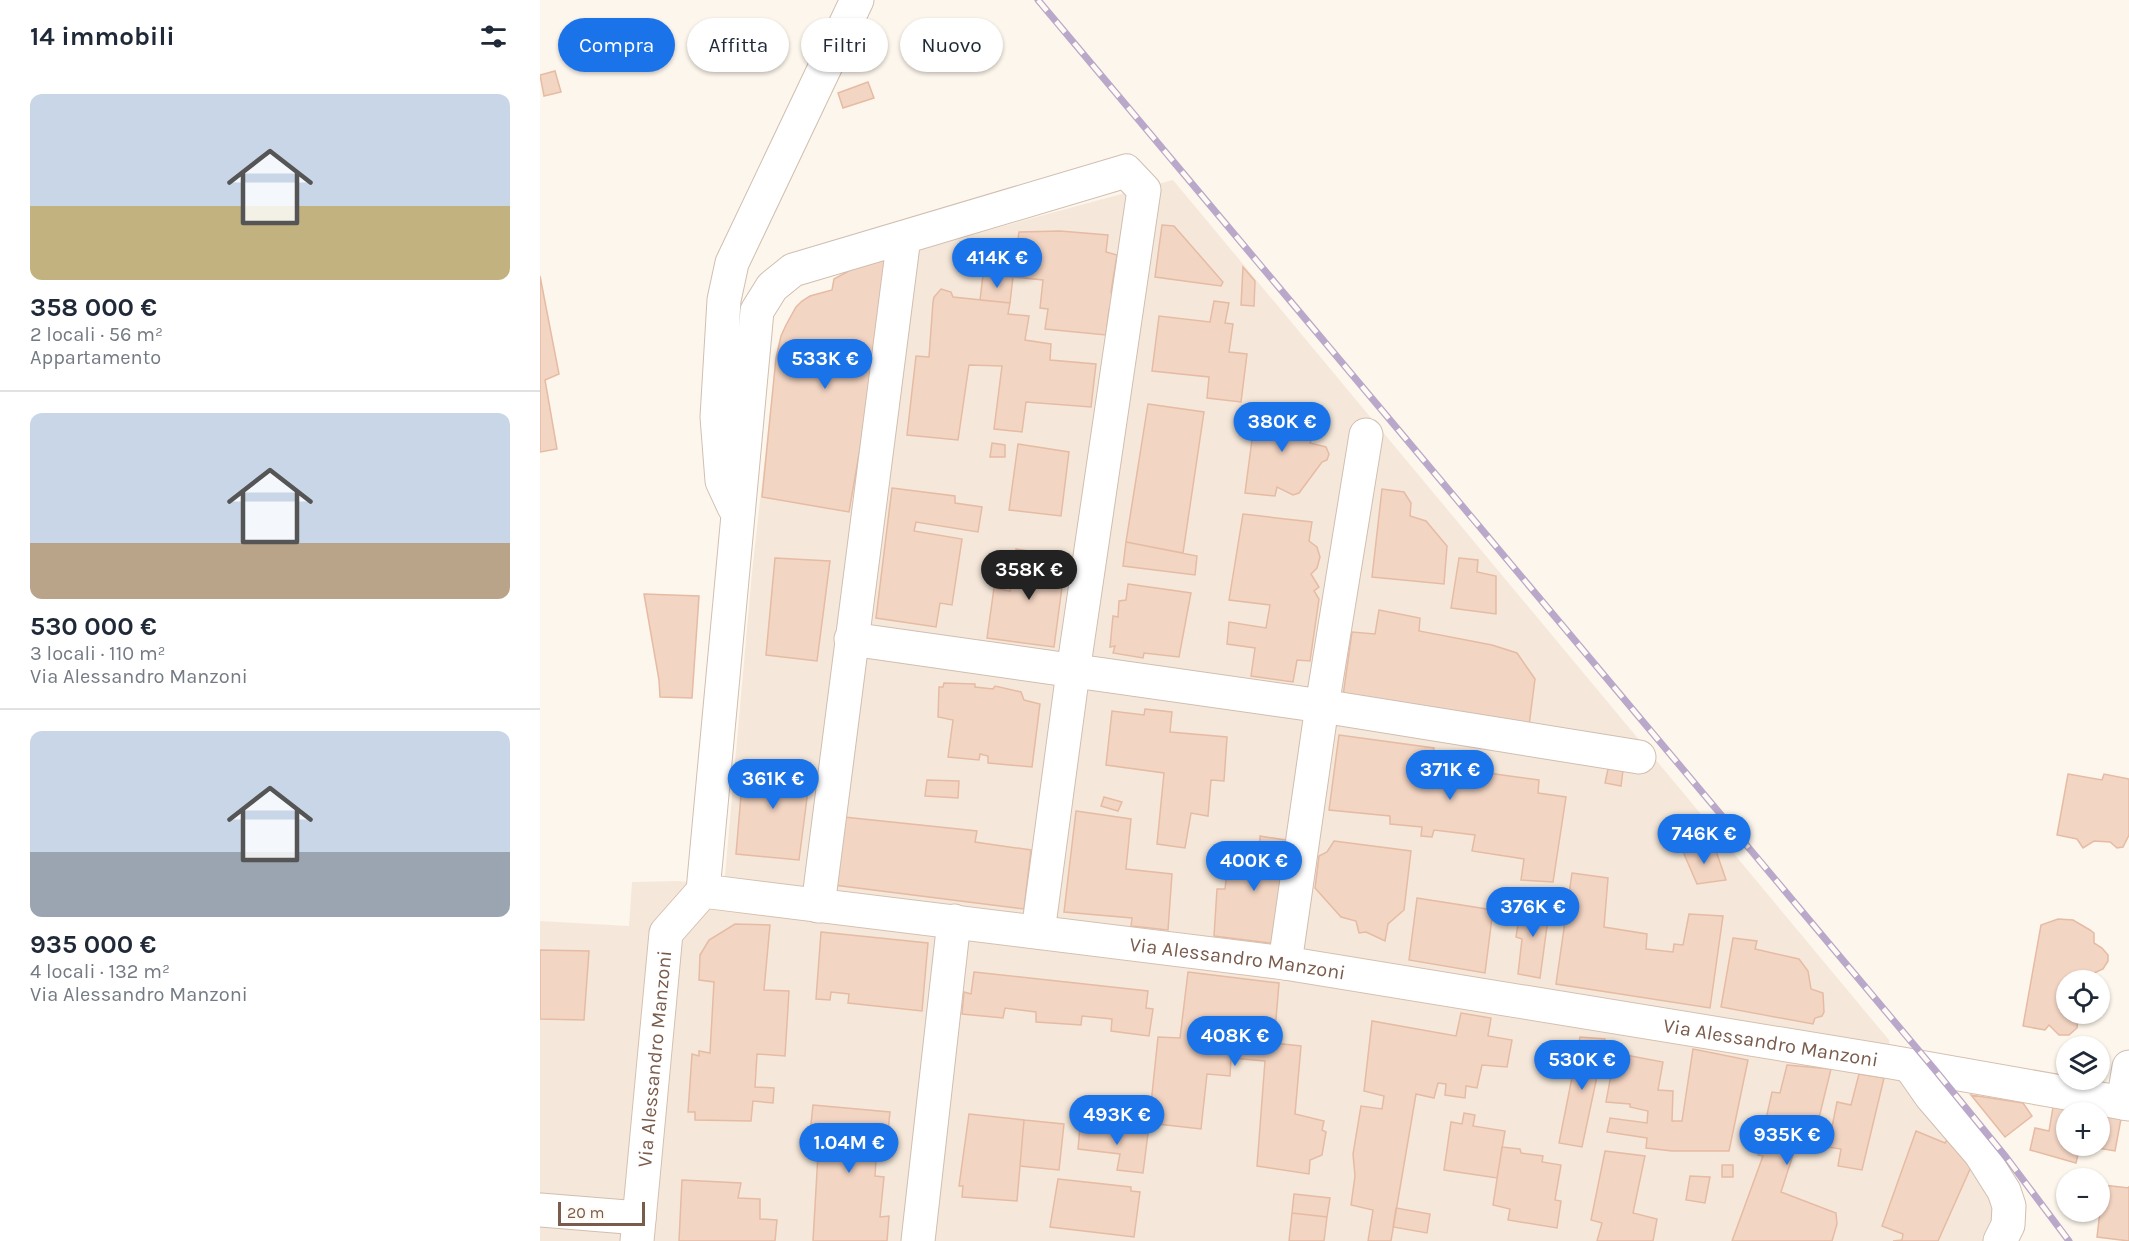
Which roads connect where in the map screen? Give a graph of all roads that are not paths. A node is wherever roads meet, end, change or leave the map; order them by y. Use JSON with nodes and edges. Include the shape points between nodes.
{"nodes":[{"id":1,"x":857,"y":0,"type":"edge"},
{"id":2,"x":904,"y":237,"type":"junction"},
{"id":3,"x":1366,"y":435,"type":"dead end"},
{"id":4,"x":738,"y":517,"type":"junction"},
{"id":5,"x":851,"y":639,"type":"junction"},
{"id":6,"x":1073,"y":672,"type":"junction"},
{"id":7,"x":1322,"y":706,"type":"junction"},
{"id":8,"x":1639,"y":757,"type":"dead end"},
{"id":9,"x":703,"y":891,"type":"junction"},
{"id":10,"x":818,"y":906,"type":"junction"},
{"id":11,"x":954,"y":921,"type":"junction"},
{"id":12,"x":1038,"y":932,"type":"junction"},
{"id":13,"x":1285,"y":963,"type":"junction"},
{"id":14,"x":1910,"y":1066,"type":"junction"},
{"id":15,"x":2129,"y":1067,"type":"edge"},
{"id":16,"x":2126,"y":1104,"type":"edge"},
{"id":17,"x":540,"y":1210,"type":"edge"},
{"id":18,"x":638,"y":1229,"type":"edge"},
{"id":19,"x":918,"y":1241,"type":"edge"},
{"id":20,"x":2000,"y":1241,"type":"edge"}],
"edges":[{"from":1,"to":4,"type":"street","via":[[732,263],[724,300],[717,417],[722,482]]},
{"from":2,"to":4,"type":"street","via":[[793,270],[772,287],[757,311]]},
{"from":2,"to":5,"type":"street"},
{"from":2,"to":6,"type":"street","via":[[1126,171],[1144,190]]},
{"from":3,"to":7,"type":"street"},
{"from":4,"to":9,"type":"street"},
{"from":5,"to":6,"type":"street"},
{"from":5,"to":10,"type":"street"},
{"from":6,"to":7,"type":"street"},
{"from":6,"to":12,"type":"street"},
{"from":7,"to":8,"type":"street"},
{"from":7,"to":13,"type":"street"},
{"from":9,"to":10,"type":"street","name":"Via Alessandro Manzoni"},
{"from":9,"to":18,"type":"street","name":"Via Alessandro Manzoni","via":[[666,933]]},
{"from":10,"to":11,"type":"street","name":"Via Alessandro Manzoni"},
{"from":11,"to":12,"type":"street","name":"Via Alessandro Manzoni"},
{"from":11,"to":19,"type":"street"},
{"from":12,"to":13,"type":"street","name":"Via Alessandro Manzoni"},
{"from":13,"to":14,"type":"street","name":"Via Alessandro Manzoni"},
{"from":14,"to":16,"type":"street","name":"Via Alessandro Manzoni"},
{"from":14,"to":20,"type":"street","via":[[1980,1153],[2004,1191],[2009,1206],[2008,1225]]},
{"from":15,"to":16,"type":"street"},
{"from":17,"to":18,"type":"street"}]}
